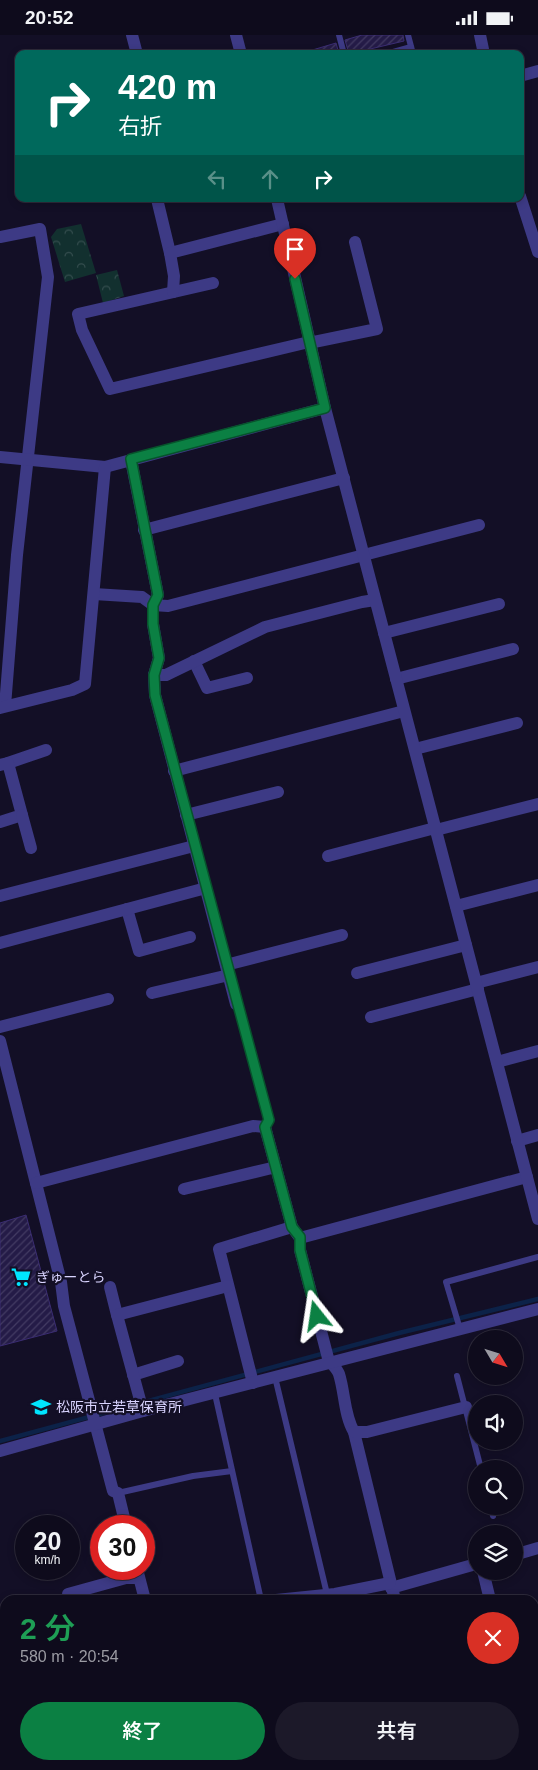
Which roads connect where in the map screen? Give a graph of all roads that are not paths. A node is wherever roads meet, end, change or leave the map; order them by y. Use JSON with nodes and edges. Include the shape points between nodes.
{"nodes":[{"id":1,"x":132,"y":35,"type":"edge"},
{"id":2,"x":237,"y":35,"type":"edge"},
{"id":3,"x":339,"y":35,"type":"edge"},
{"id":4,"x":408,"y":35,"type":"edge"},
{"id":5,"x":480,"y":35,"type":"edge"},
{"id":6,"x":136,"y":50,"type":"edge"},
{"id":7,"x":240,"y":50,"type":"edge"},
{"id":8,"x":343,"y":50,"type":"edge"},
{"id":9,"x":412,"y":50,"type":"edge"},
{"id":10,"x":483,"y":50,"type":"edge"},
{"id":11,"x":538,"y":71,"type":"edge"},
{"id":12,"x":524,"y":75,"type":"edge"},
{"id":13,"x":158,"y":202,"type":"edge"},
{"id":14,"x":278,"y":202,"type":"edge"},
{"id":15,"x":522,"y":202,"type":"edge"},
{"id":16,"x":283,"y":224,"type":"junction"},
{"id":17,"x":0,"y":237,"type":"edge"},
{"id":18,"x":355,"y":242,"type":"dead end"},
{"id":19,"x":538,"y":252,"type":"edge"},
{"id":20,"x":170,"y":253,"type":"junction"},
{"id":21,"x":213,"y":283,"type":"dead end"},
{"id":22,"x":173,"y":292,"type":"junction"},
{"id":23,"x":309,"y":343,"type":"junction"},
{"id":24,"x":325,"y":408,"type":"junction"},
{"id":25,"x":0,"y":457,"type":"edge"},
{"id":26,"x":131,"y":459,"type":"junction"},
{"id":27,"x":28,"y":460,"type":"junction"},
{"id":28,"x":105,"y":467,"type":"junction"},
{"id":29,"x":344,"y":477,"type":"junction"},
{"id":30,"x":479,"y":525,"type":"dead end"},
{"id":31,"x":144,"y":530,"type":"junction"},
{"id":32,"x":364,"y":554,"type":"junction"},
{"id":33,"x":94,"y":595,"type":"junction"},
{"id":34,"x":375,"y":600,"type":"junction"},
{"id":35,"x":499,"y":604,"type":"dead end"},
{"id":36,"x":153,"y":605,"type":"junction"},
{"id":37,"x":384,"y":633,"type":"junction"},
{"id":38,"x":513,"y":649,"type":"dead end"},
{"id":39,"x":194,"y":661,"type":"junction"},
{"id":40,"x":154,"y":675,"type":"junction"},
{"id":41,"x":248,"y":678,"type":"dead end"},
{"id":42,"x":396,"y":679,"type":"junction"},
{"id":43,"x":3,"y":707,"type":"edge"},
{"id":44,"x":404,"y":711,"type":"junction"},
{"id":45,"x":517,"y":723,"type":"dead end"},
{"id":46,"x":415,"y":749,"type":"junction"},
{"id":47,"x":46,"y":750,"type":"dead end"},
{"id":48,"x":4,"y":764,"type":"edge"},
{"id":49,"x":174,"y":771,"type":"junction"},
{"id":50,"x":278,"y":792,"type":"dead end"},
{"id":51,"x":538,"y":803,"type":"edge"},
{"id":52,"x":22,"y":815,"type":"junction"},
{"id":53,"x":186,"y":815,"type":"junction"},
{"id":54,"x":0,"y":822,"type":"edge"},
{"id":55,"x":436,"y":829,"type":"junction"},
{"id":56,"x":194,"y":845,"type":"junction"},
{"id":57,"x":31,"y":848,"type":"dead end"},
{"id":58,"x":328,"y":856,"type":"dead end"},
{"id":59,"x":538,"y":885,"type":"edge"},
{"id":60,"x":206,"y":888,"type":"junction"},
{"id":61,"x":0,"y":896,"type":"edge"},
{"id":62,"x":456,"y":906,"type":"junction"},
{"id":63,"x":127,"y":909,"type":"junction"},
{"id":64,"x":342,"y":935,"type":"dead end"},
{"id":65,"x":190,"y":937,"type":"dead end"},
{"id":66,"x":0,"y":943,"type":"edge"},
{"id":67,"x":466,"y":945,"type":"junction"},
{"id":68,"x":538,"y":967,"type":"edge"},
{"id":69,"x":227,"y":970,"type":"junction"},
{"id":70,"x":357,"y":973,"type":"dead end"},
{"id":71,"x":477,"y":986,"type":"junction"},
{"id":72,"x":152,"y":993,"type":"dead end"},
{"id":73,"x":108,"y":999,"type":"dead end"},
{"id":74,"x":236,"y":1004,"type":"joint"},
{"id":75,"x":371,"y":1017,"type":"dead end"},
{"id":76,"x":0,"y":1027,"type":"edge"},
{"id":77,"x":0,"y":1041,"type":"edge"},
{"id":78,"x":538,"y":1051,"type":"edge"},
{"id":79,"x":496,"y":1062,"type":"junction"},
{"id":80,"x":265,"y":1127,"type":"junction"},
{"id":81,"x":538,"y":1135,"type":"edge"},
{"id":82,"x":517,"y":1141,"type":"junction"},
{"id":83,"x":276,"y":1167,"type":"junction"},
{"id":84,"x":527,"y":1177,"type":"junction"},
{"id":85,"x":36,"y":1183,"type":"junction"},
{"id":86,"x":184,"y":1189,"type":"dead end"},
{"id":87,"x":538,"y":1219,"type":"edge"},
{"id":88,"x":296,"y":1232,"type":"junction"},
{"id":89,"x":538,"y":1257,"type":"edge"},
{"id":90,"x":228,"y":1286,"type":"junction"},
{"id":91,"x":110,"y":1287,"type":"dead end"},
{"id":92,"x":538,"y":1309,"type":"edge"},
{"id":93,"x":118,"y":1315,"type":"junction"},
{"id":94,"x":459,"y":1327,"type":"junction"},
{"id":95,"x":328,"y":1356,"type":"junction"},
{"id":96,"x":178,"y":1361,"type":"dead end"},
{"id":97,"x":133,"y":1375,"type":"junction"},
{"id":98,"x":457,"y":1376,"type":"dead end"},
{"id":99,"x":251,"y":1377,"type":"junction"},
{"id":100,"x":275,"y":1377,"type":"junction"},
{"id":101,"x":215,"y":1394,"type":"junction"},
{"id":102,"x":142,"y":1406,"type":"junction"},
{"id":103,"x":466,"y":1407,"type":"junction"},
{"id":104,"x":94,"y":1420,"type":"junction"},
{"id":105,"x":354,"y":1432,"type":"junction"},
{"id":106,"x":0,"y":1451,"type":"edge"},
{"id":107,"x":480,"y":1460,"type":"edge"},
{"id":108,"x":232,"y":1471,"type":"junction"},
{"id":109,"x":118,"y":1493,"type":"junction"},
{"id":110,"x":123,"y":1515,"type":"edge"},
{"id":111,"x":538,"y":1548,"type":"edge"},
{"id":112,"x":523,"y":1552,"type":"edge"},
{"id":113,"x":468,"y":1566,"type":"edge"},
{"id":114,"x":119,"y":1580,"type":"edge"},
{"id":115,"x":140,"y":1580,"type":"edge"},
{"id":116,"x":485,"y":1580,"type":"edge"},
{"id":117,"x":392,"y":1590,"type":"edge"},
{"id":118,"x":68,"y":1594,"type":"dead end"},
{"id":119,"x":327,"y":1594,"type":"junction"},
{"id":120,"x":144,"y":1595,"type":"edge"},
{"id":121,"x":260,"y":1595,"type":"edge"},
{"id":122,"x":318,"y":1595,"type":"edge"},
{"id":123,"x":489,"y":1595,"type":"edge"}],
"edges":[{"from":1,"to":6,"type":"street"},
{"from":2,"to":7,"type":"street"},
{"from":3,"to":8,"type":"lane"},
{"from":4,"to":9,"type":"lane"},
{"from":5,"to":10,"type":"street"},
{"from":11,"to":12,"type":"street"},
{"from":13,"to":20,"type":"street"},
{"from":14,"to":16,"type":"street"},
{"from":15,"to":19,"type":"street"},
{"from":16,"to":20,"type":"street"},
{"from":16,"to":23,"type":"street"},
{"from":17,"to":27,"type":"street","via":[[40,229],[48,277]]},
{"from":18,"to":23,"type":"street","via":[[377,329]]},
{"from":20,"to":22,"type":"street"},
{"from":21,"to":22,"type":"street"},
{"from":22,"to":23,"type":"street","via":[[78,314],[82,330],[110,389]]},
{"from":23,"to":24,"type":"street"},
{"from":24,"to":26,"type":"street"},
{"from":24,"to":29,"type":"street"},
{"from":25,"to":27,"type":"street"},
{"from":26,"to":28,"type":"street"},
{"from":26,"to":31,"type":"street"},
{"from":27,"to":28,"type":"street"},
{"from":27,"to":43,"type":"street"},
{"from":28,"to":33,"type":"street"},
{"from":29,"to":31,"type":"street"},
{"from":29,"to":32,"type":"street"},
{"from":30,"to":32,"type":"street"},
{"from":31,"to":36,"type":"street","via":[[158,595]]},
{"from":32,"to":34,"type":"street"},
{"from":32,"to":36,"type":"street","via":[[168,606]]},
{"from":33,"to":36,"type":"street","via":[[142,597]]},
{"from":33,"to":43,"type":"street","via":[[85,684],[72,691]]},
{"from":34,"to":37,"type":"street"},
{"from":34,"to":39,"type":"street","via":[[265,627]]},
{"from":35,"to":37,"type":"street"},
{"from":36,"to":40,"type":"street","via":[[159,658]]},
{"from":37,"to":42,"type":"street"},
{"from":38,"to":42,"type":"street"},
{"from":39,"to":40,"type":"street","via":[[166,675]]},
{"from":39,"to":41,"type":"street","via":[[207,688]]},
{"from":40,"to":49,"type":"street","via":[[155,695]]},
{"from":42,"to":44,"type":"street"},
{"from":44,"to":46,"type":"street"},
{"from":44,"to":49,"type":"street"},
{"from":45,"to":46,"type":"street"},
{"from":46,"to":55,"type":"street"},
{"from":47,"to":48,"type":"street"},
{"from":48,"to":52,"type":"street"},
{"from":49,"to":53,"type":"street"},
{"from":50,"to":53,"type":"street"},
{"from":51,"to":55,"type":"street"},
{"from":52,"to":54,"type":"street"},
{"from":52,"to":57,"type":"street"},
{"from":53,"to":56,"type":"street"},
{"from":55,"to":58,"type":"street"},
{"from":55,"to":62,"type":"street"},
{"from":56,"to":60,"type":"street"},
{"from":56,"to":61,"type":"street"},
{"from":59,"to":62,"type":"street"},
{"from":60,"to":63,"type":"street"},
{"from":60,"to":69,"type":"street"},
{"from":62,"to":67,"type":"street"},
{"from":63,"to":65,"type":"street","via":[[139,951]]},
{"from":63,"to":66,"type":"street"},
{"from":64,"to":69,"type":"street"},
{"from":67,"to":70,"type":"street"},
{"from":67,"to":71,"type":"street"},
{"from":68,"to":71,"type":"street"},
{"from":69,"to":72,"type":"street"},
{"from":69,"to":74,"type":"street"},
{"from":71,"to":75,"type":"street"},
{"from":71,"to":79,"type":"street"},
{"from":73,"to":76,"type":"street"},
{"from":74,"to":80,"type":"lane","via":[[239,1004],[269,1120]]},
{"from":77,"to":85,"type":"street"},
{"from":78,"to":79,"type":"street"},
{"from":79,"to":82,"type":"street"},
{"from":80,"to":83,"type":"street"},
{"from":80,"to":85,"type":"street","via":[[253,1126]]},
{"from":81,"to":82,"type":"street"},
{"from":82,"to":84,"type":"street"},
{"from":83,"to":86,"type":"street"},
{"from":83,"to":88,"type":"street"},
{"from":84,"to":87,"type":"street"},
{"from":84,"to":88,"type":"street"},
{"from":85,"to":104,"type":"street"},
{"from":88,"to":90,"type":"street","via":[[219,1249]]},
{"from":88,"to":95,"type":"street"},
{"from":89,"to":94,"type":"lane","via":[[446,1282]]},
{"from":90,"to":93,"type":"street"},
{"from":90,"to":99,"type":"street"},
{"from":91,"to":93,"type":"street"},
{"from":92,"to":94,"type":"street"},
{"from":93,"to":97,"type":"street"},
{"from":94,"to":95,"type":"street"},
{"from":95,"to":100,"type":"street"},
{"from":95,"to":105,"type":"street","via":[[338,1371],[348,1422]]},
{"from":96,"to":97,"type":"street"},
{"from":97,"to":102,"type":"street"},
{"from":98,"to":103,"type":"lane"},
{"from":99,"to":100,"type":"street"},
{"from":99,"to":101,"type":"street"},
{"from":100,"to":119,"type":"lane"},
{"from":101,"to":102,"type":"street"},
{"from":101,"to":108,"type":"lane"},
{"from":102,"to":104,"type":"street"},
{"from":103,"to":105,"type":"street","via":[[367,1432]]},
{"from":103,"to":107,"type":"lane"},
{"from":104,"to":106,"type":"street"},
{"from":104,"to":109,"type":"street","via":[[113,1491]]},
{"from":105,"to":117,"type":"street"},
{"from":108,"to":109,"type":"lane"},
{"from":108,"to":121,"type":"lane"},
{"from":109,"to":110,"type":"street"},
{"from":111,"to":112,"type":"street"},
{"from":113,"to":117,"type":"street"},
{"from":114,"to":118,"type":"street"},
{"from":115,"to":120,"type":"street"},
{"from":116,"to":123,"type":"street"},
{"from":117,"to":119,"type":"street"},
{"from":119,"to":122,"type":"street"}]}
